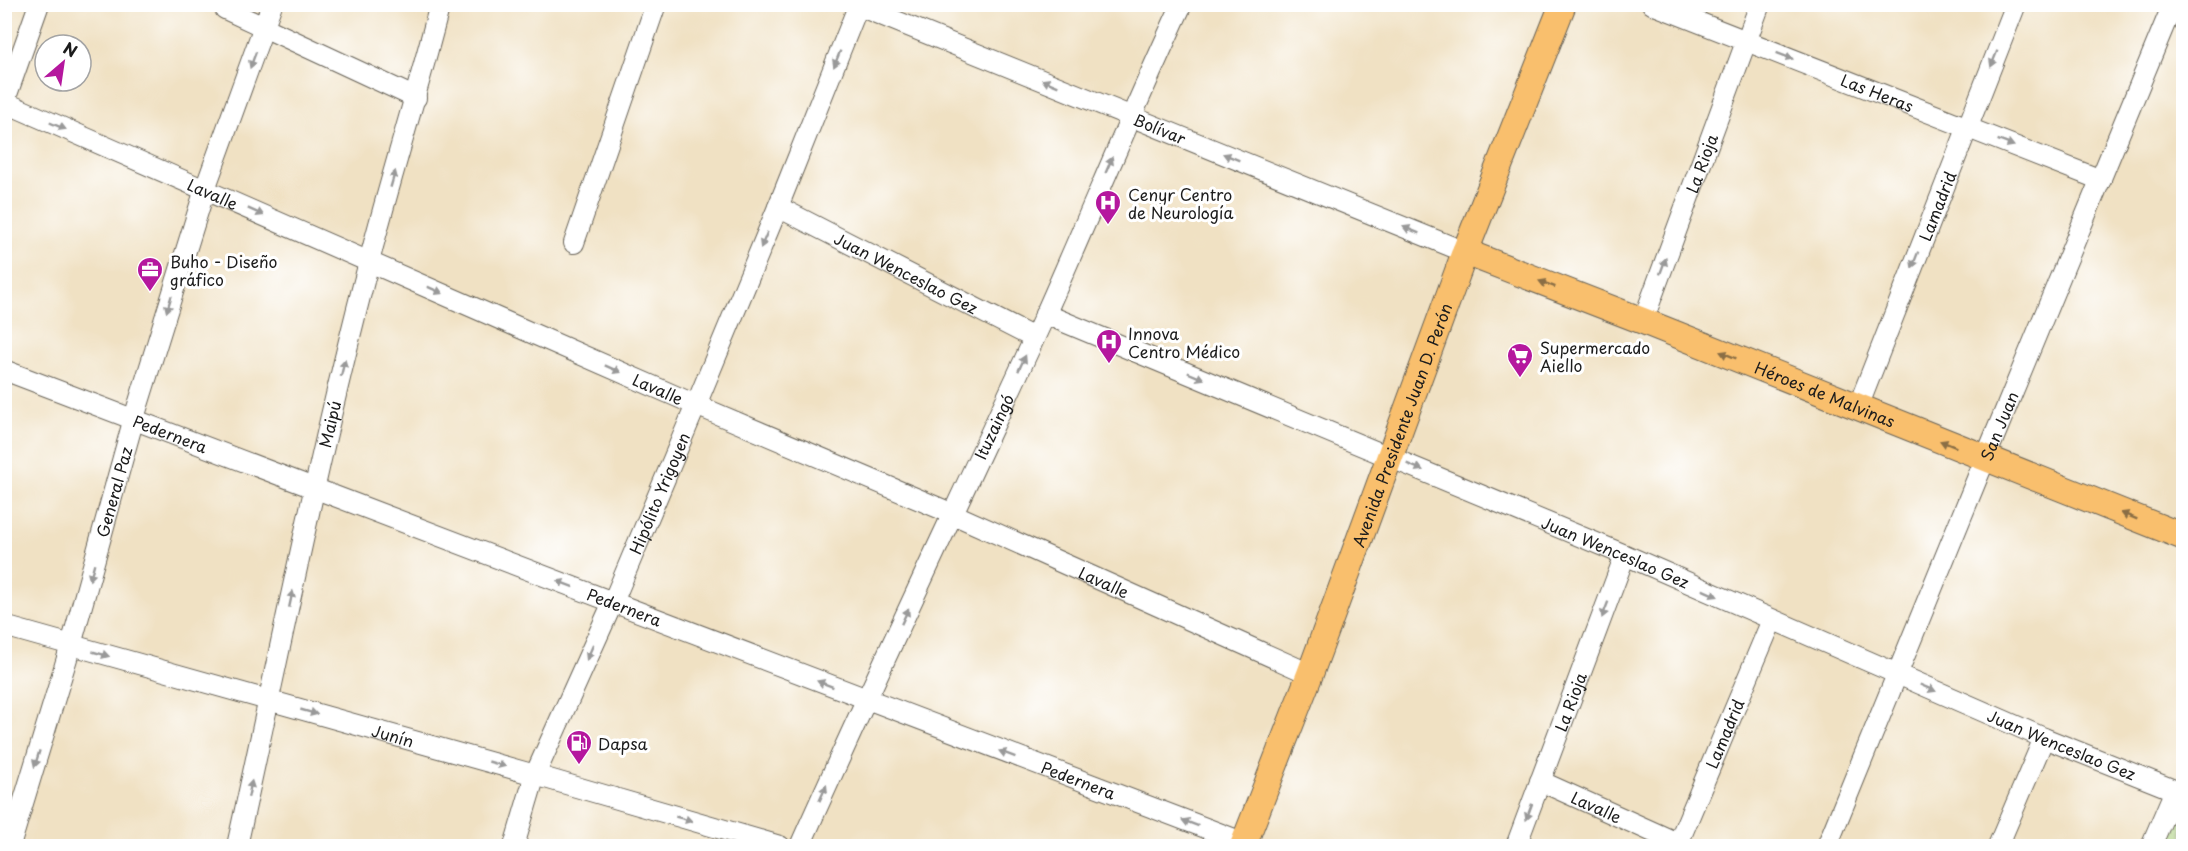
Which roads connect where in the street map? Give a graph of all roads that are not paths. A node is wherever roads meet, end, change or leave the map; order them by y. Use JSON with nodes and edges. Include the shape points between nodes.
{"nodes":[{"id":1,"x":39,"y":4,"type":"edge"},
{"id":2,"x":272,"y":4,"type":"edge"},
{"id":3,"x":440,"y":4,"type":"edge"},
{"id":4,"x":656,"y":4,"type":"edge"},
{"id":5,"x":1182,"y":4,"type":"edge"},
{"id":6,"x":1563,"y":4,"type":"edge"},
{"id":7,"x":1652,"y":4,"type":"edge"},
{"id":8,"x":1760,"y":4,"type":"edge"},
{"id":9,"x":2016,"y":4,"type":"edge"},
{"id":10,"x":2173,"y":4,"type":"edge"},
{"id":11,"x":857,"y":5,"type":"edge"},
{"id":12,"x":225,"y":9,"type":"dead end"},
{"id":13,"x":264,"y":28,"type":"junction"},
{"id":14,"x":1746,"y":41,"type":"junction"},
{"id":15,"x":416,"y":98,"type":"junction"},
{"id":16,"x":5,"y":103,"type":"edge"},
{"id":17,"x":1130,"y":116,"type":"junction"},
{"id":18,"x":1967,"y":128,"type":"junction"},
{"id":19,"x":2101,"y":180,"type":"junction"},
{"id":20,"x":206,"y":189,"type":"junction"},
{"id":21,"x":778,"y":207,"type":"junction"},
{"id":22,"x":574,"y":243,"type":"dead end"},
{"id":23,"x":1465,"y":252,"type":"junction"},
{"id":24,"x":369,"y":261,"type":"junction"},
{"id":25,"x":1045,"y":314,"type":"junction"},
{"id":26,"x":1643,"y":321,"type":"junction"},
{"id":27,"x":1034,"y":338,"type":"junction"},
{"id":28,"x":4,"y":370,"type":"edge"},
{"id":29,"x":696,"y":405,"type":"junction"},
{"id":30,"x":1858,"y":406,"type":"junction"},
{"id":31,"x":134,"y":418,"type":"junction"},
{"id":32,"x":1390,"y":457,"type":"junction"},
{"id":33,"x":1984,"y":459,"type":"junction"},
{"id":34,"x":314,"y":488,"type":"junction"},
{"id":35,"x":953,"y":514,"type":"junction"},
{"id":36,"x":2184,"y":537,"type":"edge"},
{"id":37,"x":1625,"y":555,"type":"junction"},
{"id":38,"x":613,"y":602,"type":"junction"},
{"id":39,"x":1772,"y":620,"type":"junction"},
{"id":40,"x":4,"y":626,"type":"edge"},
{"id":41,"x":72,"y":645,"type":"junction"},
{"id":42,"x":1310,"y":674,"type":"junction"},
{"id":43,"x":1898,"y":675,"type":"junction"},
{"id":44,"x":269,"y":700,"type":"junction"},
{"id":45,"x":865,"y":700,"type":"junction"},
{"id":46,"x":2044,"y":738,"type":"junction"},
{"id":47,"x":535,"y":775,"type":"junction"},
{"id":48,"x":1540,"y":781,"type":"junction"},
{"id":49,"x":2179,"y":792,"type":"edge"},
{"id":50,"x":1244,"y":845,"type":"edge"},
{"id":51,"x":10,"y":846,"type":"edge"},
{"id":52,"x":237,"y":846,"type":"edge"},
{"id":53,"x":514,"y":846,"type":"edge"},
{"id":54,"x":780,"y":846,"type":"edge"},
{"id":55,"x":800,"y":846,"type":"edge"},
{"id":56,"x":1516,"y":846,"type":"edge"},
{"id":57,"x":1680,"y":846,"type":"edge"},
{"id":58,"x":1827,"y":846,"type":"edge"},
{"id":59,"x":1998,"y":846,"type":"edge"},
{"id":60,"x":2151,"y":846,"type":"edge"}],
"edges":[{"from":1,"to":16,"type":"street"},
{"from":2,"to":13,"type":"street","name":"General Paz"},
{"from":3,"to":15,"type":"street","name":"Maipú"},
{"from":4,"to":22,"type":"street"},
{"from":5,"to":17,"type":"street","name":"Ituzaingó"},
{"from":6,"to":23,"type":"main road","name":"Avenida Presidente Juan D. Perón"},
{"from":7,"to":14,"type":"street","name":"Las Heras"},
{"from":8,"to":14,"type":"street","name":"La Rioja"},
{"from":9,"to":18,"type":"street","name":"Lamadrid","one_way":true},
{"from":10,"to":19,"type":"street","name":"San Juan"},
{"from":17,"to":11,"type":"street","name":"Bolívar","one_way":true},
{"from":11,"to":21,"type":"street","name":"Hipólito Yrigoyen","one_way":true},
{"from":12,"to":13,"type":"street"},
{"from":13,"to":15,"type":"street"},
{"from":13,"to":20,"type":"street","name":"General Paz","one_way":true},
{"from":14,"to":18,"type":"street","name":"Las Heras","one_way":true},
{"from":26,"to":14,"type":"street","name":"La Rioja","one_way":true},
{"from":24,"to":15,"type":"street","name":"Maipú","one_way":true},
{"from":16,"to":20,"type":"street","name":"Lavalle","one_way":true},
{"from":23,"to":17,"type":"street","name":"Bolívar","one_way":true},
{"from":25,"to":17,"type":"street","name":"Ituzaingó","one_way":true},
{"from":18,"to":19,"type":"street","name":"Las Heras","one_way":true},
{"from":18,"to":30,"type":"street","name":"Lamadrid","one_way":true},
{"from":19,"to":33,"type":"street","name":"San Juan"},
{"from":20,"to":24,"type":"street","name":"Lavalle","one_way":true},
{"from":20,"to":31,"type":"street","name":"General Paz","one_way":true},
{"from":21,"to":27,"type":"street","name":"Juan Wenceslao Gez"},
{"from":21,"to":29,"type":"street","name":"Hipólito Yrigoyen","one_way":true},
{"from":26,"to":23,"type":"main road","name":"Héroes de Malvinas","one_way":true},
{"from":23,"to":32,"type":"main road","name":"Avenida Presidente Juan D. Perón"},
{"from":24,"to":29,"type":"street","name":"Lavalle","one_way":true},
{"from":34,"to":24,"type":"street","name":"Maipú","one_way":true},
{"from":25,"to":27,"type":"street","name":"Ituzaingó"},
{"from":25,"to":32,"type":"street","name":"Juan Wenceslao Gez","one_way":true},
{"from":30,"to":26,"type":"main road","name":"Héroes de Malvinas","one_way":true},
{"from":35,"to":27,"type":"street","name":"Ituzaingó","one_way":true},
{"from":28,"to":31,"type":"street","name":"Pedernera"},
{"from":29,"to":35,"type":"street","name":"Lavalle"},
{"from":29,"to":38,"type":"street","name":"Hipólito Yrigoyen"},
{"from":33,"to":30,"type":"main road","name":"Héroes de Malvinas","one_way":true},
{"from":31,"to":34,"type":"street","name":"Pedernera"},
{"from":31,"to":41,"type":"street","name":"General Paz","one_way":true},
{"from":32,"to":37,"type":"street","name":"Juan Wenceslao Gez","one_way":true},
{"from":32,"to":42,"type":"main road","name":"Avenida Presidente Juan D. Perón"},
{"from":36,"to":33,"type":"main road","name":"Héroes de Malvinas","one_way":true},
{"from":33,"to":43,"type":"street","name":"San Juan"},
{"from":38,"to":34,"type":"street","name":"Pedernera","one_way":true},
{"from":44,"to":34,"type":"street","name":"Maipú","one_way":true},
{"from":35,"to":42,"type":"street","name":"Lavalle"},
{"from":45,"to":35,"type":"street","name":"Ituzaingó","one_way":true},
{"from":37,"to":39,"type":"street","name":"Juan Wenceslao Gez","one_way":true},
{"from":37,"to":48,"type":"street","name":"La Rioja","one_way":true},
{"from":45,"to":38,"type":"street","name":"Pedernera","one_way":true},
{"from":38,"to":47,"type":"street","name":"Hipólito Yrigoyen","one_way":true},
{"from":39,"to":43,"type":"street","name":"Juan Wenceslao Gez"},
{"from":39,"to":57,"type":"street","name":"Lamadrid"},
{"from":40,"to":41,"type":"street","name":"Junín"},
{"from":41,"to":44,"type":"street","name":"Junín","one_way":true},
{"from":41,"to":51,"type":"street","name":"General Paz","one_way":true},
{"from":42,"to":50,"type":"main road","name":"Avenida Presidente Juan D. Perón"},
{"from":43,"to":46,"type":"street","name":"Juan Wenceslao Gez","one_way":true},
{"from":43,"to":58,"type":"street","name":"San Juan"},
{"from":44,"to":47,"type":"street","name":"Junín","one_way":true},
{"from":52,"to":44,"type":"street","name":"Maipú","one_way":true},
{"from":50,"to":45,"type":"street","name":"Pedernera","one_way":true},
{"from":55,"to":45,"type":"street","name":"Ituzaingó","one_way":true},
{"from":46,"to":49,"type":"street","name":"Juan Wenceslao Gez"},
{"from":46,"to":59,"type":"street"},
{"from":47,"to":53,"type":"street","name":"Hipólito Yrigoyen"},
{"from":47,"to":54,"type":"street","name":"Junín","one_way":true},
{"from":48,"to":56,"type":"street","name":"La Rioja","one_way":true},
{"from":48,"to":57,"type":"street","name":"Lavalle"},
{"from":49,"to":60,"type":"street"}]}
